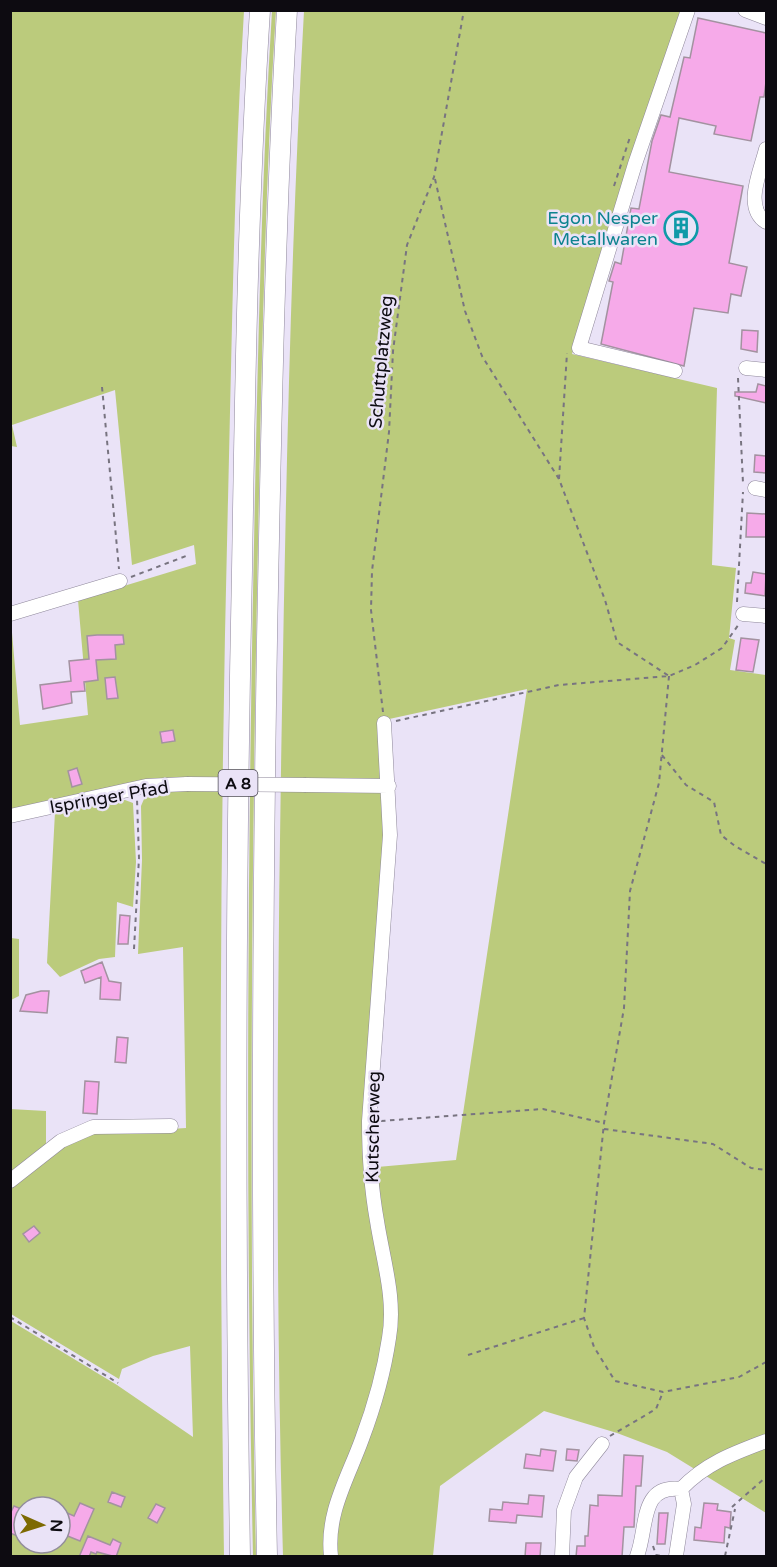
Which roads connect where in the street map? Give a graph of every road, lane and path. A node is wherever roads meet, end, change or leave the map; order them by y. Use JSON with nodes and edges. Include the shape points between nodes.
{"nodes":[{"id":1,"x":260,"y":10,"type":"edge"},
{"id":2,"x":287,"y":10,"type":"edge"},
{"id":3,"x":464,"y":10,"type":"edge"},
{"id":4,"x":688,"y":10,"type":"edge"},
{"id":5,"x":745,"y":10,"type":"edge"},
{"id":6,"x":766,"y":18,"type":"edge"},
{"id":7,"x":766,"y":149,"type":"edge"},
{"id":8,"x":621,"y":160,"type":"dead end"},
{"id":9,"x":635,"y":164,"type":"junction"},
{"id":10,"x":434,"y":177,"type":"junction"},
{"id":11,"x":766,"y":222,"type":"edge"},
{"id":12,"x":567,"y":354,"type":"dead end"},
{"id":13,"x":746,"y":368,"type":"joint"},
{"id":14,"x":766,"y":370,"type":"edge"},
{"id":15,"x":675,"y":371,"type":"dead end"},
{"id":16,"x":102,"y":387,"type":"dead end"},
{"id":17,"x":559,"y":479,"type":"junction"},
{"id":18,"x":186,"y":555,"type":"dead end"},
{"id":19,"x":120,"y":581,"type":"junction"},
{"id":20,"x":10,"y":614,"type":"edge"},
{"id":21,"x":743,"y":614,"type":"junction"},
{"id":22,"x":766,"y":616,"type":"edge"},
{"id":23,"x":669,"y":676,"type":"junction"},
{"id":24,"x":384,"y":723,"type":"junction"},
{"id":25,"x":662,"y":754,"type":"junction"},
{"id":26,"x":388,"y":786,"type":"junction"},
{"id":27,"x":137,"y":788,"type":"junction"},
{"id":28,"x":10,"y":816,"type":"edge"},
{"id":29,"x":766,"y":864,"type":"edge"},
{"id":30,"x":134,"y":950,"type":"dead end"},
{"id":31,"x":369,"y":1121,"type":"junction"},
{"id":32,"x":604,"y":1123,"type":"junction"},
{"id":33,"x":171,"y":1126,"type":"dead end"},
{"id":34,"x":604,"y":1129,"type":"junction"},
{"id":35,"x":766,"y":1170,"type":"edge"},
{"id":36,"x":10,"y":1181,"type":"edge"},
{"id":37,"x":10,"y":1317,"type":"edge"},
{"id":38,"x":584,"y":1318,"type":"junction"},
{"id":39,"x":468,"y":1355,"type":"dead end"},
{"id":40,"x":766,"y":1362,"type":"edge"},
{"id":41,"x":118,"y":1383,"type":"dead end"},
{"id":42,"x":663,"y":1392,"type":"junction"},
{"id":43,"x":607,"y":1439,"type":"joint"},
{"id":44,"x":766,"y":1441,"type":"edge"},
{"id":45,"x":766,"y":1477,"type":"edge"},
{"id":46,"x":681,"y":1489,"type":"junction"},
{"id":47,"x":240,"y":1557,"type":"edge"},
{"id":48,"x":267,"y":1557,"type":"edge"},
{"id":49,"x":331,"y":1557,"type":"edge"},
{"id":50,"x":562,"y":1557,"type":"edge"},
{"id":51,"x":637,"y":1557,"type":"edge"},
{"id":52,"x":676,"y":1557,"type":"edge"},
{"id":53,"x":724,"y":1557,"type":"edge"}],
"edges":[{"from":1,"to":47,"type":"highway","number":"A 8","via":[[248,294],[239,677],[236,952]]},
{"from":2,"to":48,"type":"highway","number":"A 8","via":[[275,301],[266,741]]},
{"from":3,"to":10,"type":"path","name":"Schuttplatzweg"},
{"from":4,"to":9,"type":"street"},
{"from":5,"to":6,"type":"street"},
{"from":7,"to":11,"type":"street","via":[[755,191],[755,207]]},
{"from":8,"to":9,"type":"street"},
{"from":9,"to":15,"type":"street","via":[[579,348]]},
{"from":10,"to":17,"type":"path","via":[[465,311],[482,356]]},
{"from":10,"to":24,"type":"path","name":"Schuttplatzweg","via":[[407,245],[372,571],[371,610]]},
{"from":12,"to":17,"type":"path"},
{"from":13,"to":14,"type":"street"},
{"from":13,"to":21,"type":"path","via":[[738,372],[743,487],[736,600]]},
{"from":16,"to":19,"type":"path"},
{"from":17,"to":23,"type":"path","via":[[617,642]]},
{"from":18,"to":19,"type":"path"},
{"from":19,"to":20,"type":"street"},
{"from":21,"to":22,"type":"street"},
{"from":21,"to":23,"type":"path","via":[[735,633],[722,648]]},
{"from":23,"to":24,"type":"path","via":[[560,685]]},
{"from":23,"to":25,"type":"path"},
{"from":24,"to":26,"type":"street","name":"Kutscherweg"},
{"from":25,"to":29,"type":"path","via":[[686,785],[714,802],[721,835]]},
{"from":25,"to":32,"type":"path","via":[[659,783],[630,891],[624,1008]]},
{"from":26,"to":27,"type":"street","name":"Ispringer Pfad","bridge":true,"via":[[187,784]]},
{"from":26,"to":31,"type":"street","name":"Kutscherweg","via":[[385,932]]},
{"from":27,"to":28,"type":"street","name":"Ispringer Pfad"},
{"from":27,"to":30,"type":"path","via":[[139,858]]},
{"from":31,"to":32,"type":"path","via":[[543,1109]]},
{"from":31,"to":49,"type":"street","name":"Kutscherweg","via":[[372,1188],[391,1301],[390,1337],[367,1426],[336,1503]]},
{"from":32,"to":34,"type":"path"},
{"from":33,"to":36,"type":"street","via":[[93,1127],[61,1141]]},
{"from":34,"to":35,"type":"path","via":[[713,1144],[751,1168]]},
{"from":34,"to":38,"type":"path"},
{"from":37,"to":41,"type":"path"},
{"from":38,"to":39,"type":"path"},
{"from":38,"to":42,"type":"path","via":[[594,1347],[615,1381]]},
{"from":40,"to":42,"type":"path","via":[[739,1377]]},
{"from":42,"to":43,"type":"path","via":[[656,1409]]},
{"from":43,"to":50,"type":"street","via":[[576,1476],[564,1510]]},
{"from":44,"to":46,"type":"street","via":[[719,1459],[698,1471]]},
{"from":45,"to":53,"type":"path","via":[[733,1508]]},
{"from":46,"to":51,"type":"street","via":[[660,1490],[651,1499]]},
{"from":46,"to":52,"type":"street","via":[[684,1504]]}]}
